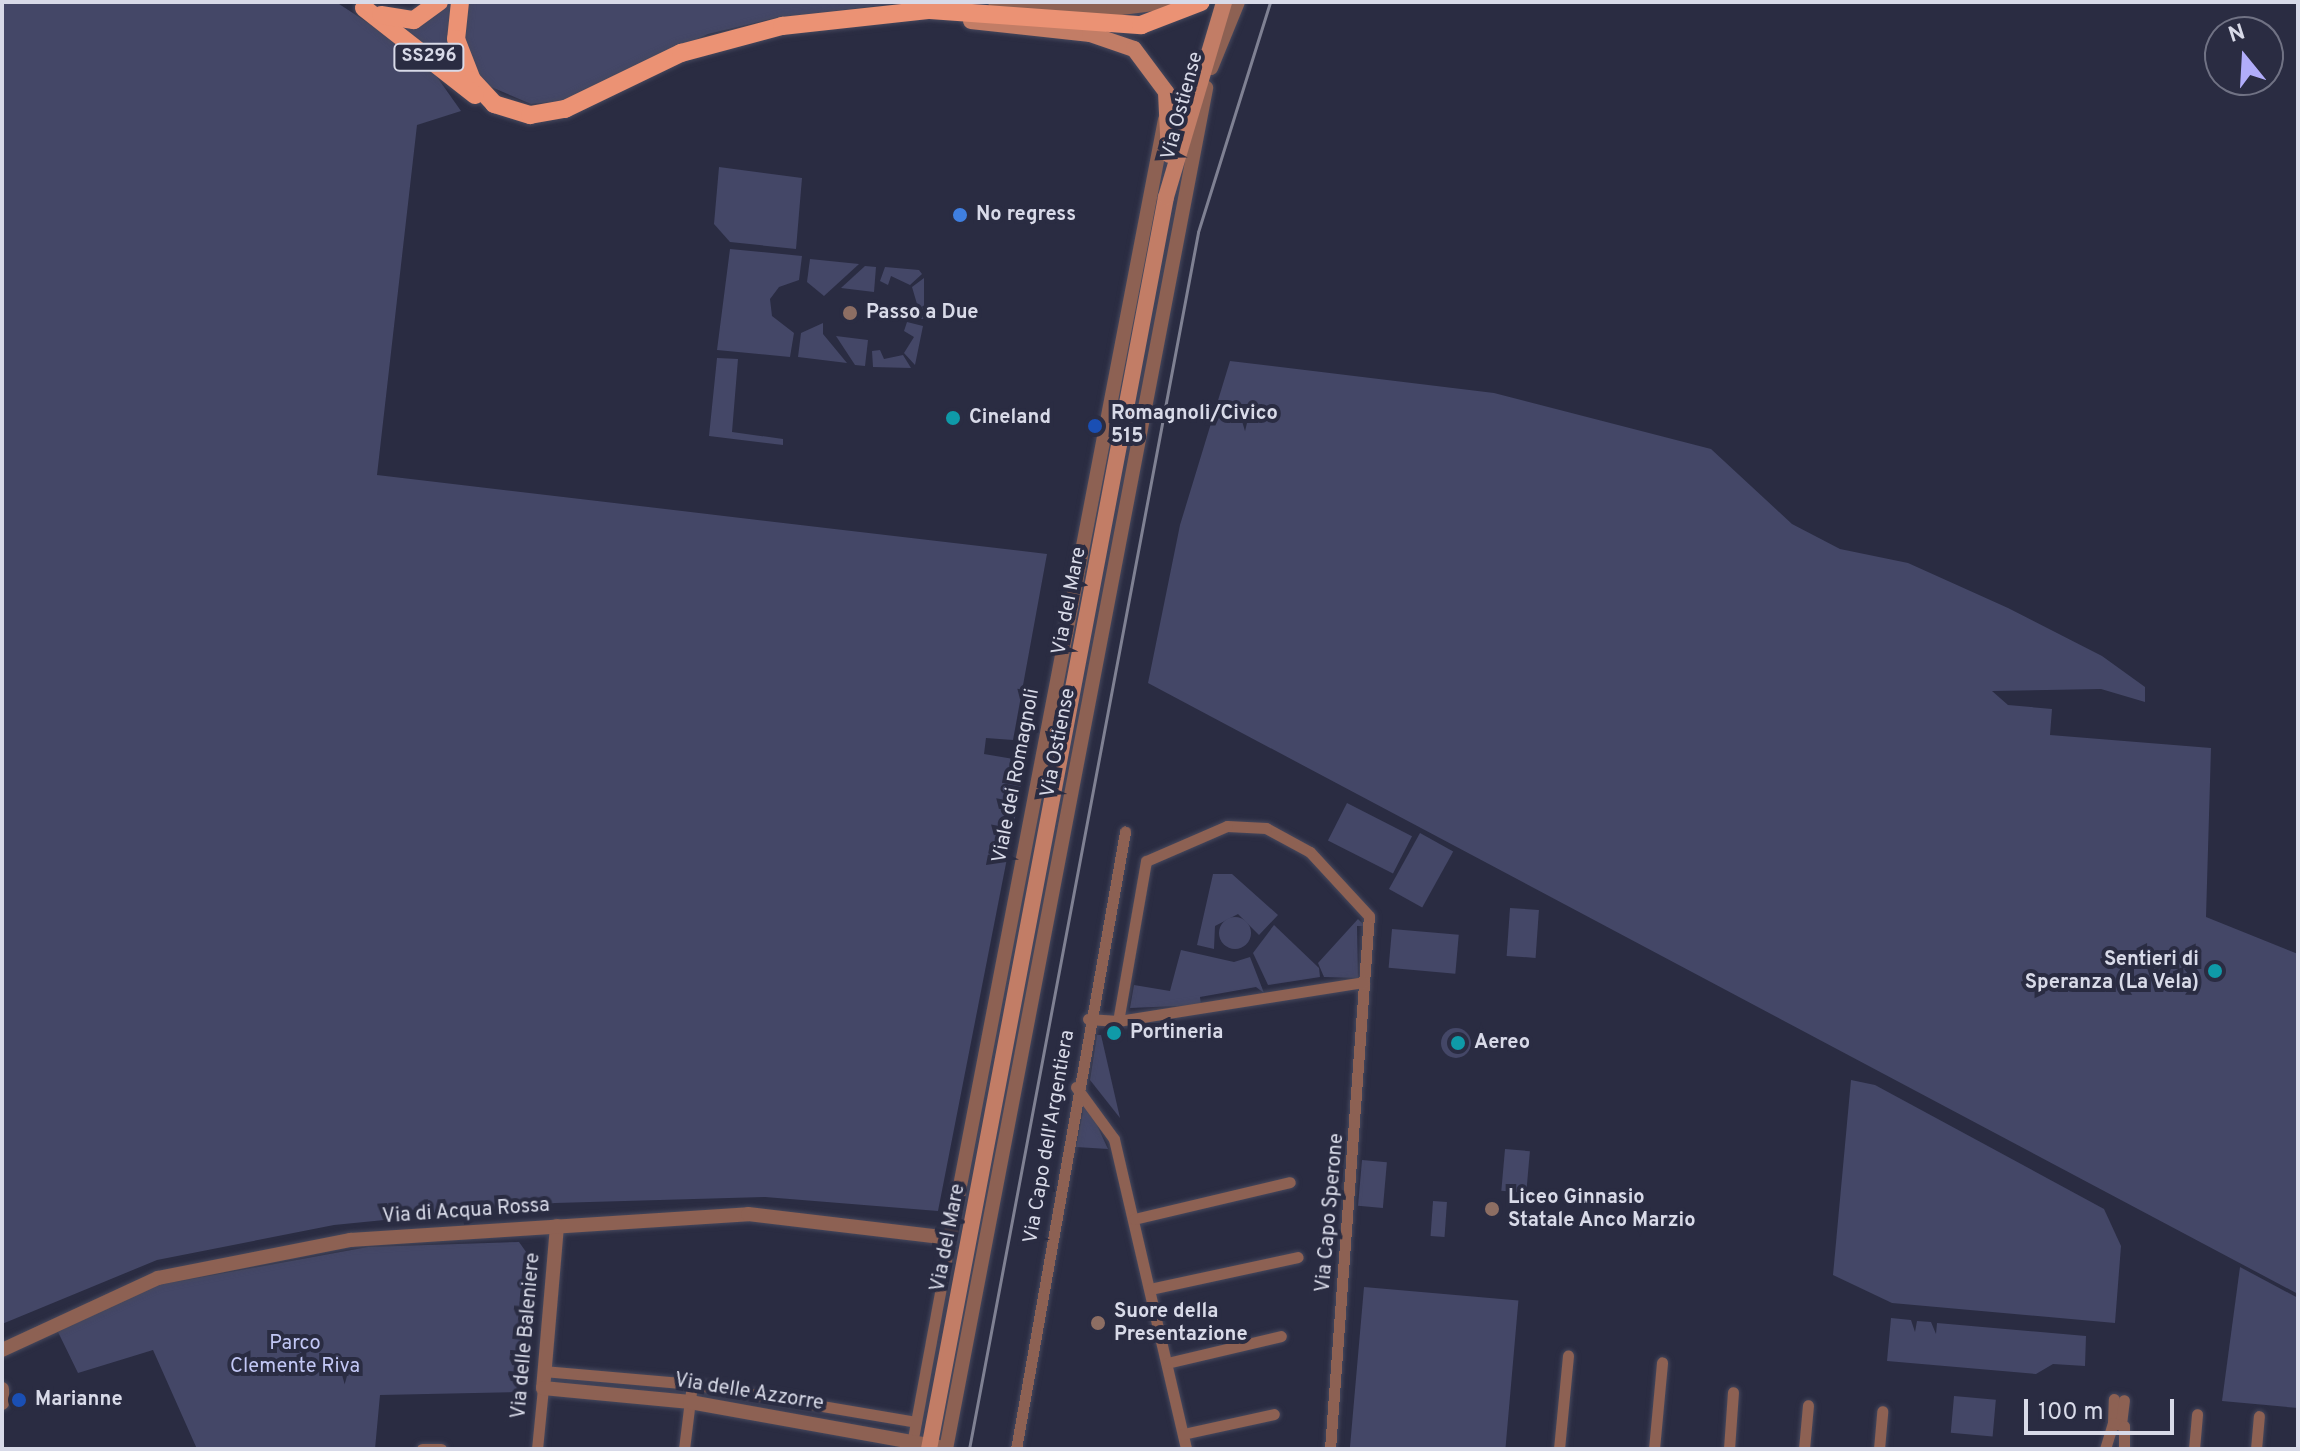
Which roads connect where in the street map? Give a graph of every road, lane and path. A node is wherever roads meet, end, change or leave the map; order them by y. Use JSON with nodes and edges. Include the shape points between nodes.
{"nodes":[{"id":1,"x":439,"y":2,"type":"edge"},
{"id":2,"x":460,"y":2,"type":"edge"},
{"id":3,"x":995,"y":2,"type":"edge"},
{"id":4,"x":1170,"y":2,"type":"edge"},
{"id":5,"x":1201,"y":2,"type":"edge"},
{"id":6,"x":1224,"y":2,"type":"edge"},
{"id":7,"x":1238,"y":2,"type":"edge"},
{"id":8,"x":360,"y":5,"type":"edge"},
{"id":9,"x":901,"y":14,"type":"junction"},
{"id":10,"x":494,"y":104,"type":"junction"},
{"id":11,"x":1167,"y":111,"type":"junction"},
{"id":12,"x":1166,"y":197,"type":"junction"},
{"id":13,"x":1125,"y":832,"type":"dead end"},
{"id":14,"x":1364,"y":982,"type":"junction"},
{"id":15,"x":1088,"y":1019,"type":"junction"},
{"id":16,"x":1118,"y":1021,"type":"junction"},
{"id":17,"x":1076,"y":1087,"type":"junction"},
{"id":18,"x":1290,"y":1182,"type":"dead end"},
{"id":19,"x":1134,"y":1219,"type":"junction"},
{"id":20,"x":557,"y":1226,"type":"junction"},
{"id":21,"x":950,"y":1238,"type":"junction"},
{"id":22,"x":1298,"y":1257,"type":"dead end"},
{"id":23,"x":1150,"y":1289,"type":"junction"},
{"id":24,"x":1281,"y":1336,"type":"dead end"},
{"id":25,"x":3,"y":1350,"type":"edge"},
{"id":26,"x":1568,"y":1355,"type":"dead end"},
{"id":27,"x":1662,"y":1362,"type":"dead end"},
{"id":28,"x":1167,"y":1363,"type":"junction"},
{"id":29,"x":543,"y":1371,"type":"junction"},
{"id":30,"x":692,"y":1384,"type":"junction"},
{"id":31,"x":543,"y":1388,"type":"junction"},
{"id":32,"x":2,"y":1389,"type":"edge"},
{"id":33,"x":1733,"y":1392,"type":"dead end"},
{"id":34,"x":2119,"y":1399,"type":"dead end"},
{"id":35,"x":690,"y":1402,"type":"junction"},
{"id":36,"x":2,"y":1403,"type":"edge"},
{"id":37,"x":1808,"y":1405,"type":"dead end"},
{"id":38,"x":1882,"y":1411,"type":"dead end"},
{"id":39,"x":868,"y":1414,"type":"junction"},
{"id":40,"x":1274,"y":1414,"type":"dead end"},
{"id":41,"x":2197,"y":1414,"type":"dead end"},
{"id":42,"x":2259,"y":1416,"type":"dead end"},
{"id":43,"x":916,"y":1422,"type":"junction"},
{"id":44,"x":2117,"y":1423,"type":"junction"},
{"id":45,"x":864,"y":1433,"type":"junction"},
{"id":46,"x":1183,"y":1434,"type":"junction"},
{"id":47,"x":912,"y":1445,"type":"edge"},
{"id":48,"x":938,"y":1448,"type":"edge"},
{"id":49,"x":422,"y":1449,"type":"edge"},
{"id":50,"x":441,"y":1449,"type":"edge"},
{"id":51,"x":537,"y":1449,"type":"edge"},
{"id":52,"x":684,"y":1449,"type":"edge"},
{"id":53,"x":1016,"y":1449,"type":"edge"},
{"id":54,"x":1186,"y":1449,"type":"edge"},
{"id":55,"x":1330,"y":1449,"type":"edge"},
{"id":56,"x":1559,"y":1449,"type":"edge"},
{"id":57,"x":1654,"y":1449,"type":"edge"},
{"id":58,"x":1729,"y":1449,"type":"edge"},
{"id":59,"x":1804,"y":1449,"type":"edge"},
{"id":60,"x":1879,"y":1449,"type":"edge"},
{"id":61,"x":2105,"y":1449,"type":"edge"},
{"id":62,"x":2124,"y":1449,"type":"edge"},
{"id":63,"x":2194,"y":1449,"type":"edge"},
{"id":64,"x":2256,"y":1449,"type":"edge"}],
"edges":[{"from":1,"to":8,"type":"main road","number":"SS296","via":[[405,21]]},
{"from":2,"to":10,"type":"main road","via":[[459,54]]},
{"from":3,"to":4,"type":"street","via":[[1113,9]]},
{"from":5,"to":9,"type":"main road","name":"Viale dei Romagnoli","via":[[1141,25]]},
{"from":6,"to":12,"type":"main road","name":"Via del Mare"},
{"from":7,"to":48,"type":"street","name":"Via Ostiense","via":[[1210,73],[1183,187]]},
{"from":8,"to":10,"type":"main road","number":"SS296"},
{"from":9,"to":10,"type":"main road","name":"Viale dei Romagnoli","via":[[730,37],[554,112],[519,114]]},
{"from":9,"to":11,"type":"main road","name":"Viale dei Romagnoli","via":[[1117,41],[1158,74]]},
{"from":11,"to":12,"type":"main road","name":"Viale dei Romagnoli"},
{"from":11,"to":21,"type":"street","name":"Viale dei Romagnoli"},
{"from":12,"to":48,"type":"main road","name":"Via del Mare"},
{"from":13,"to":15,"type":"street","name":"Via Capo dell'Argentiera"},
{"from":14,"to":16,"type":"street"},
{"from":14,"to":16,"type":"street","name":"Via Capo Sperone","via":[[1370,922],[1362,905],[1289,836],[1232,825],[1146,861]]},
{"from":14,"to":55,"type":"street","name":"Via Capo Sperone"},
{"from":15,"to":16,"type":"street"},
{"from":15,"to":17,"type":"street","name":"Via Capo dell'Argentiera"},
{"from":17,"to":19,"type":"street","via":[[1112,1132]]},
{"from":17,"to":53,"type":"street","name":"Via Capo dell'Argentiera"},
{"from":18,"to":19,"type":"street"},
{"from":19,"to":23,"type":"street"},
{"from":20,"to":21,"type":"street","name":"Via di Acqua Rossa","via":[[761,1215]]},
{"from":20,"to":25,"type":"street","name":"Via di Acqua Rossa","via":[[336,1242],[176,1273],[98,1300]]},
{"from":20,"to":29,"type":"street","name":"Via delle Baleniere"},
{"from":21,"to":43,"type":"street","name":"Viale dei Romagnoli"},
{"from":22,"to":23,"type":"street"},
{"from":23,"to":28,"type":"street"},
{"from":24,"to":28,"type":"street"},
{"from":26,"to":56,"type":"street"},
{"from":27,"to":57,"type":"street"},
{"from":28,"to":46,"type":"street"},
{"from":29,"to":30,"type":"street","name":"Via delle Azzorre"},
{"from":29,"to":31,"type":"street","name":"Via delle Baleniere"},
{"from":30,"to":35,"type":"street"},
{"from":30,"to":39,"type":"street","name":"Via delle Azzorre"},
{"from":31,"to":35,"type":"street","name":"Via delle Azzorre"},
{"from":31,"to":51,"type":"street","name":"Via delle Baleniere"},
{"from":32,"to":36,"type":"street"},
{"from":33,"to":58,"type":"street"},
{"from":34,"to":44,"type":"street"},
{"from":35,"to":45,"type":"street","name":"Via delle Azzorre"},
{"from":35,"to":52,"type":"street"},
{"from":37,"to":59,"type":"street"},
{"from":38,"to":60,"type":"street"},
{"from":39,"to":43,"type":"street","name":"Via delle Azzorre"},
{"from":39,"to":45,"type":"street"},
{"from":40,"to":46,"type":"street"},
{"from":41,"to":63,"type":"street"},
{"from":42,"to":64,"type":"street"},
{"from":43,"to":47,"type":"street","name":"Viale dei Romagnoli"},
{"from":44,"to":61,"type":"street"},
{"from":44,"to":62,"type":"street"},
{"from":45,"to":47,"type":"street","name":"Via delle Azzorre"},
{"from":46,"to":54,"type":"street"},
{"from":47,"to":48,"type":"street","name":"Via delle Azzorre"},
{"from":49,"to":50,"type":"street"}]}
